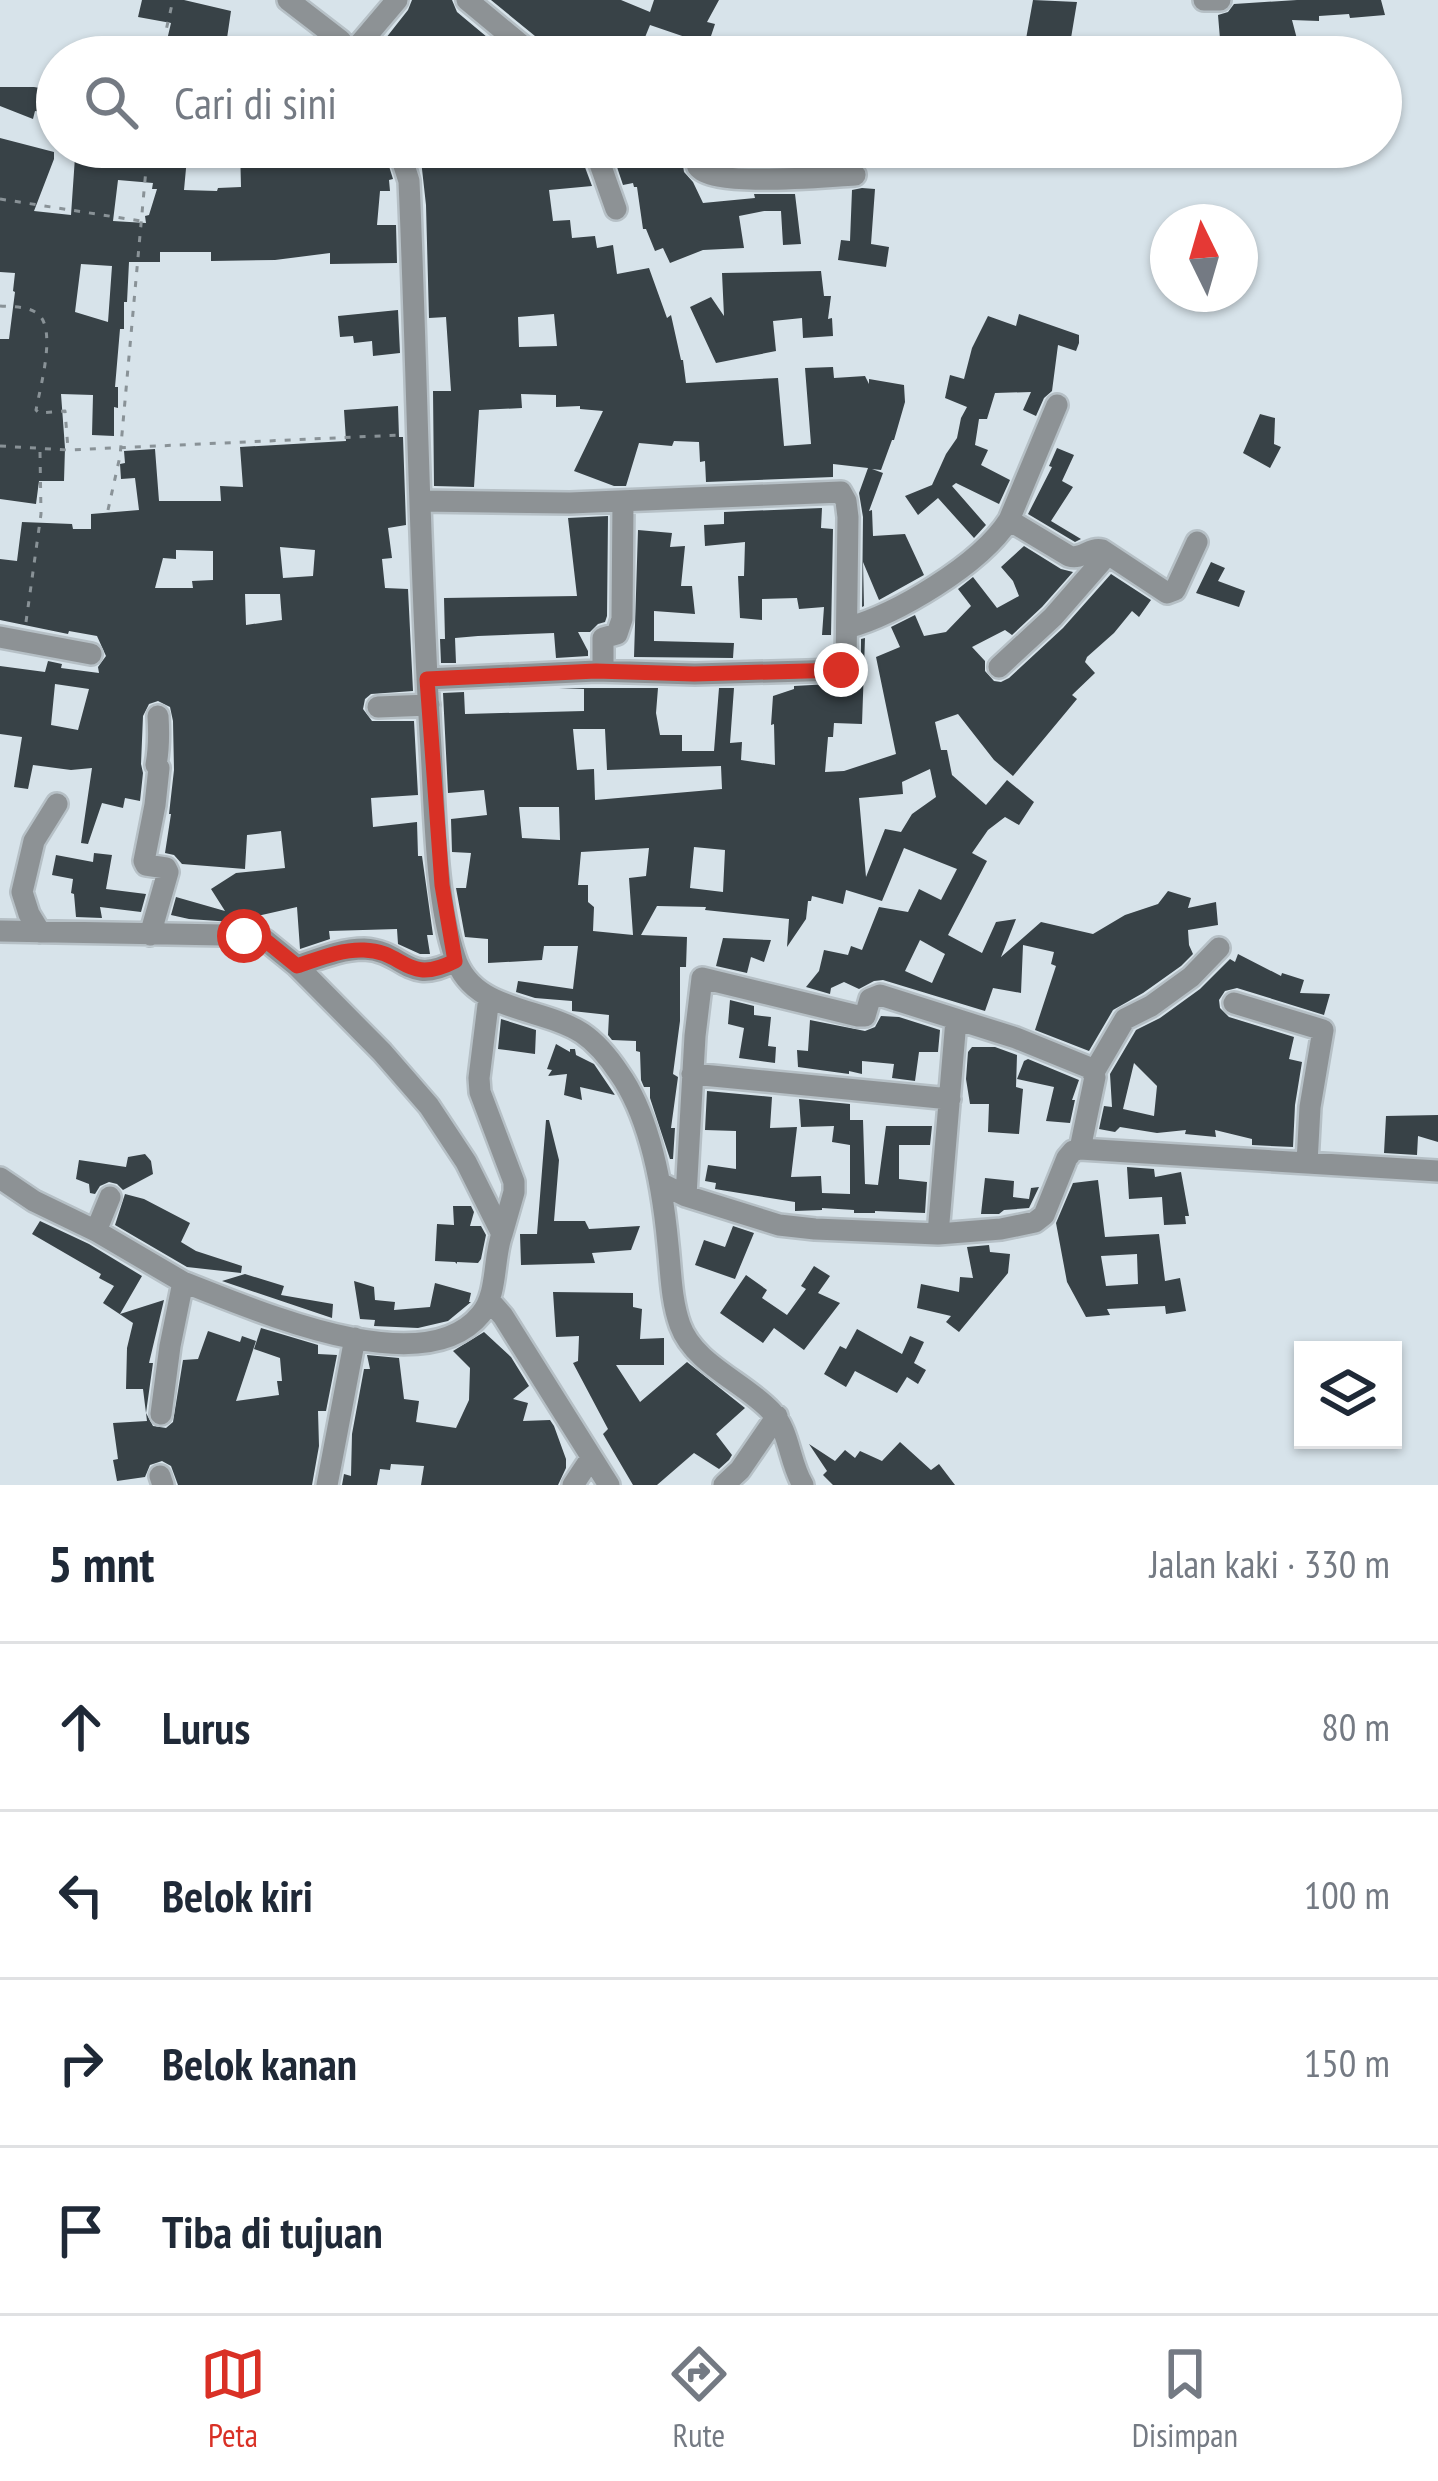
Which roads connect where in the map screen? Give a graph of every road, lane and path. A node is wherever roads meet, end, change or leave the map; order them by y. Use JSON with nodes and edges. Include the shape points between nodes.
{"nodes":[{"id":1,"x":173,"y":0,"type":"edge"},
{"id":2,"x":288,"y":0,"type":"edge"},
{"id":3,"x":397,"y":0,"type":"edge"},
{"id":4,"x":467,"y":0,"type":"edge"},
{"id":5,"x":1204,"y":0,"type":"edge"},
{"id":6,"x":1220,"y":0,"type":"edge"},
{"id":7,"x":165,"y":36,"type":"edge"},
{"id":8,"x":330,"y":36,"type":"edge"},
{"id":9,"x":368,"y":36,"type":"edge"},
{"id":10,"x":511,"y":36,"type":"edge"},
{"id":11,"x":146,"y":168,"type":"edge"},
{"id":12,"x":405,"y":168,"type":"edge"},
{"id":13,"x":601,"y":168,"type":"edge"},
{"id":14,"x":701,"y":168,"type":"edge"},
{"id":15,"x":855,"y":175,"type":"dead end"},
{"id":16,"x":0,"y":199,"type":"edge"},
{"id":17,"x":616,"y":209,"type":"dead end"},
{"id":18,"x":142,"y":221,"type":"junction"},
{"id":19,"x":0,"y":306,"type":"edge"},
{"id":20,"x":1057,"y":405,"type":"dead end"},
{"id":21,"x":417,"y":435,"type":"junction"},
{"id":22,"x":0,"y":446,"type":"edge"},
{"id":23,"x":120,"y":448,"type":"junction"},
{"id":24,"x":40,"y":449,"type":"junction"},
{"id":25,"x":68,"y":450,"type":"junction"},
{"id":26,"x":420,"y":501,"type":"junction"},
{"id":27,"x":623,"y":501,"type":"junction"},
{"id":28,"x":108,"y":511,"type":"dead end"},
{"id":29,"x":1009,"y":520,"type":"junction"},
{"id":30,"x":1197,"y":542,"type":"dead end"},
{"id":31,"x":1108,"y":554,"type":"junction"},
{"id":32,"x":847,"y":628,"type":"junction"},
{"id":33,"x":0,"y":637,"type":"edge"},
{"id":34,"x":23,"y":641,"type":"junction"},
{"id":35,"x":91,"y":654,"type":"dead end"},
{"id":36,"x":999,"y":668,"type":"dead end"},
{"id":37,"x":603,"y":671,"type":"junction"},
{"id":38,"x":427,"y":679,"type":"junction"},
{"id":39,"x":429,"y":705,"type":"junction"},
{"id":40,"x":378,"y":707,"type":"dead end"},
{"id":41,"x":158,"y":716,"type":"dead end"},
{"id":42,"x":57,"y":804,"type":"dead end"},
{"id":43,"x":0,"y":931,"type":"edge"},
{"id":44,"x":40,"y":932,"type":"junction"},
{"id":45,"x":149,"y":934,"type":"junction"},
{"id":46,"x":1219,"y":948,"type":"dead end"},
{"id":47,"x":455,"y":961,"type":"junction"},
{"id":48,"x":297,"y":966,"type":"junction"},
{"id":49,"x":489,"y":997,"type":"junction"},
{"id":50,"x":1234,"y":1004,"type":"dead end"},
{"id":51,"x":956,"y":1020,"type":"junction"},
{"id":52,"x":1094,"y":1072,"type":"junction"},
{"id":53,"x":692,"y":1074,"type":"junction"},
{"id":54,"x":950,"y":1100,"type":"junction"},
{"id":55,"x":1080,"y":1148,"type":"junction"},
{"id":56,"x":1307,"y":1163,"type":"junction"},
{"id":57,"x":1438,"y":1172,"type":"edge"},
{"id":58,"x":0,"y":1178,"type":"edge"},
{"id":59,"x":662,"y":1184,"type":"junction"},
{"id":60,"x":686,"y":1196,"type":"junction"},
{"id":61,"x":110,"y":1197,"type":"dead end"},
{"id":62,"x":96,"y":1231,"type":"junction"},
{"id":63,"x":502,"y":1234,"type":"junction"},
{"id":64,"x":938,"y":1234,"type":"junction"},
{"id":65,"x":183,"y":1282,"type":"junction"},
{"id":66,"x":489,"y":1300,"type":"junction"},
{"id":67,"x":355,"y":1338,"type":"junction"},
{"id":68,"x":161,"y":1414,"type":"dead end"},
{"id":69,"x":777,"y":1416,"type":"junction"},
{"id":70,"x":590,"y":1458,"type":"junction"},
{"id":71,"x":729,"y":1481,"type":"edge"},
{"id":72,"x":327,"y":1485,"type":"edge"},
{"id":73,"x":573,"y":1485,"type":"edge"},
{"id":74,"x":609,"y":1485,"type":"edge"},
{"id":75,"x":803,"y":1485,"type":"edge"}],
"edges":[{"from":1,"to":7,"type":"path"},
{"from":2,"to":8,"type":"street"},
{"from":3,"to":9,"type":"street"},
{"from":4,"to":10,"type":"street"},
{"from":5,"to":6,"type":"street"},
{"from":11,"to":18,"type":"path"},
{"from":12,"to":21,"type":"street"},
{"from":13,"to":17,"type":"street"},
{"from":14,"to":15,"type":"street","via":[[731,178]]},
{"from":16,"to":18,"type":"path"},
{"from":18,"to":23,"type":"path"},
{"from":19,"to":25,"type":"path","via":[[25,308],[46,322],[36,410],[64,411]]},
{"from":20,"to":29,"type":"street"},
{"from":21,"to":23,"type":"path"},
{"from":21,"to":26,"type":"street"},
{"from":22,"to":24,"type":"path"},
{"from":23,"to":25,"type":"path"},
{"from":23,"to":28,"type":"path"},
{"from":24,"to":25,"type":"path"},
{"from":24,"to":34,"type":"path","via":[[41,514]]},
{"from":26,"to":27,"type":"street"},
{"from":26,"to":38,"type":"street"},
{"from":27,"to":32,"type":"street","via":[[841,492]]},
{"from":27,"to":37,"type":"street","via":[[622,619],[617,634],[602,639]]},
{"from":29,"to":31,"type":"street","via":[[1069,556]]},
{"from":29,"to":32,"type":"street","via":[[909,602]]},
{"from":30,"to":31,"type":"street","via":[[1172,592]]},
{"from":31,"to":36,"type":"street"},
{"from":32,"to":37,"type":"street","via":[[841,670]]},
{"from":33,"to":34,"type":"street"},
{"from":34,"to":35,"type":"street"},
{"from":37,"to":38,"type":"street"},
{"from":38,"to":39,"type":"street"},
{"from":39,"to":40,"type":"street"},
{"from":39,"to":47,"type":"street"},
{"from":41,"to":45,"type":"street","via":[[144,861],[168,872]]},
{"from":42,"to":44,"type":"street","via":[[34,841],[22,892]]},
{"from":43,"to":44,"type":"street"},
{"from":44,"to":45,"type":"street"},
{"from":45,"to":48,"type":"street","via":[[254,937]]},
{"from":46,"to":52,"type":"street","via":[[1191,977],[1125,1018]]},
{"from":47,"to":48,"type":"street","via":[[419,970],[364,950]]},
{"from":47,"to":49,"type":"street"},
{"from":48,"to":63,"type":"street","via":[[429,1106]]},
{"from":49,"to":59,"type":"street","via":[[598,1046],[631,1089]]},
{"from":49,"to":63,"type":"street","via":[[480,1092],[514,1183]]},
{"from":50,"to":56,"type":"street","via":[[1322,1030]]},
{"from":51,"to":52,"type":"street"},
{"from":51,"to":53,"type":"street","via":[[880,995],[858,1016],[702,978]]},
{"from":51,"to":54,"type":"street"},
{"from":52,"to":55,"type":"street"},
{"from":53,"to":54,"type":"street"},
{"from":53,"to":60,"type":"street"},
{"from":54,"to":64,"type":"street"},
{"from":55,"to":56,"type":"street"},
{"from":55,"to":64,"type":"street","via":[[1035,1222]]},
{"from":56,"to":57,"type":"street"},
{"from":58,"to":62,"type":"street"},
{"from":59,"to":60,"type":"street"},
{"from":59,"to":69,"type":"street","via":[[683,1333]]},
{"from":60,"to":64,"type":"street","via":[[779,1225]]},
{"from":61,"to":62,"type":"street"},
{"from":62,"to":65,"type":"street"},
{"from":63,"to":66,"type":"street"},
{"from":65,"to":67,"type":"street","via":[[290,1324]]},
{"from":65,"to":68,"type":"street"},
{"from":66,"to":67,"type":"street","via":[[464,1330],[443,1340]]},
{"from":66,"to":70,"type":"street"},
{"from":67,"to":72,"type":"street"},
{"from":69,"to":71,"type":"street"},
{"from":69,"to":75,"type":"street"},
{"from":70,"to":73,"type":"street"},
{"from":70,"to":74,"type":"street"}]}
